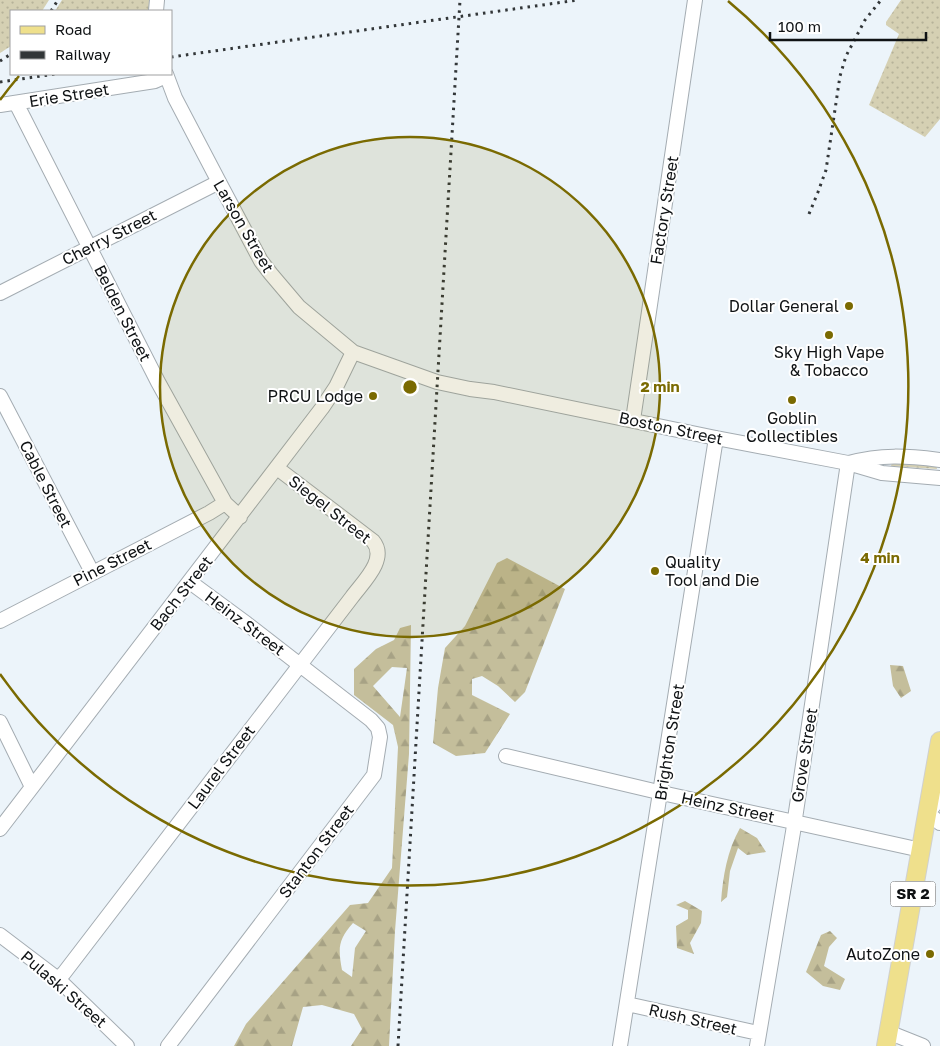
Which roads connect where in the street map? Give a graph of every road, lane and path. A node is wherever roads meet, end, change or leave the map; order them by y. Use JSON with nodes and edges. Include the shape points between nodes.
{"nodes":[{"id":1,"x":696,"y":0,"type":"edge"},
{"id":2,"x":166,"y":75,"type":"edge"},
{"id":3,"x":16,"y":103,"type":"junction"},
{"id":4,"x":0,"y":105,"type":"edge"},
{"id":5,"x":219,"y":182,"type":"junction"},
{"id":6,"x":89,"y":247,"type":"junction"},
{"id":7,"x":0,"y":293,"type":"edge"},
{"id":8,"x":353,"y":352,"type":"junction"},
{"id":9,"x":0,"y":396,"type":"edge"},
{"id":10,"x":633,"y":420,"type":"junction"},
{"id":11,"x":716,"y":438,"type":"junction"},
{"id":12,"x":940,"y":460,"type":"edge"},
{"id":13,"x":848,"y":463,"type":"junction"},
{"id":14,"x":277,"y":468,"type":"junction"},
{"id":15,"x":940,"y":478,"type":"edge"},
{"id":16,"x":225,"y":503,"type":"junction"},
{"id":17,"x":240,"y":517,"type":"junction"},
{"id":18,"x":379,"y":552,"type":"joint"},
{"id":19,"x":92,"y":572,"type":"junction"},
{"id":20,"x":190,"y":582,"type":"junction"},
{"id":21,"x":0,"y":621,"type":"edge"},
{"id":22,"x":300,"y":664,"type":"junction"},
{"id":23,"x":0,"y":722,"type":"edge"},
{"id":24,"x":940,"y":741,"type":"edge"},
{"id":25,"x":506,"y":756,"type":"dead end"},
{"id":26,"x":32,"y":787,"type":"junction"},
{"id":27,"x":661,"y":792,"type":"junction"},
{"id":28,"x":940,"y":798,"type":"edge"},
{"id":29,"x":934,"y":818,"type":"edge"},
{"id":30,"x":794,"y":822,"type":"junction"},
{"id":31,"x":0,"y":829,"type":"edge"},
{"id":32,"x":921,"y":850,"type":"junction"},
{"id":33,"x":0,"y":934,"type":"edge"},
{"id":34,"x":58,"y":979,"type":"junction"},
{"id":35,"x":627,"y":1004,"type":"junction"},
{"id":36,"x":887,"y":1039,"type":"edge"},
{"id":37,"x":758,"y":1040,"type":"edge"},
{"id":38,"x":127,"y":1046,"type":"edge"},
{"id":39,"x":168,"y":1046,"type":"edge"},
{"id":40,"x":620,"y":1046,"type":"edge"},
{"id":41,"x":923,"y":1046,"type":"edge"}],
"edges":[{"from":1,"to":10,"type":"street","name":"Factory Street"},
{"from":2,"to":3,"type":"street","name":"Erie Street","via":[[155,81]]},
{"from":2,"to":5,"type":"street","name":"Larson Street"},
{"from":3,"to":4,"type":"street","name":"Erie Street"},
{"from":3,"to":6,"type":"street","name":"Belden Street"},
{"from":5,"to":6,"type":"street","name":"Cherry Street"},
{"from":5,"to":8,"type":"street","name":"Larson Street","via":[[270,274],[299,307]]},
{"from":6,"to":7,"type":"street","name":"Cherry Street"},
{"from":6,"to":16,"type":"street","name":"Belden Street"},
{"from":8,"to":10,"type":"street","name":"Boston Street","via":[[401,369],[457,379],[494,392]]},
{"from":8,"to":14,"type":"street","name":"Bach Street","via":[[328,400]]},
{"from":9,"to":19,"type":"street","name":"Cable Street"},
{"from":10,"to":11,"type":"street","name":"Boston Street"},
{"from":11,"to":13,"type":"street","name":"Boston Street"},
{"from":11,"to":27,"type":"street","name":"Brighton Street"},
{"from":12,"to":13,"type":"street","name":"Boston Street","via":[[870,457]]},
{"from":13,"to":15,"type":"street","name":"Boston Street","via":[[882,473]]},
{"from":13,"to":30,"type":"street","name":"Grove Street"},
{"from":14,"to":17,"type":"street","name":"Bach Street"},
{"from":14,"to":18,"type":"street","name":"Siegel Street","via":[[373,541]]},
{"from":16,"to":17,"type":"street","name":"Belden Street"},
{"from":16,"to":19,"type":"street","name":"Pine Street"},
{"from":17,"to":20,"type":"street","name":"Bach Street"},
{"from":18,"to":22,"type":"street","name":"Laurel Street","via":[[374,567]]},
{"from":19,"to":21,"type":"street","name":"Pine Street"},
{"from":20,"to":22,"type":"street","name":"Heinz Street"},
{"from":20,"to":26,"type":"street","name":"Bach Street"},
{"from":22,"to":34,"type":"street","name":"Laurel Street"},
{"from":22,"to":39,"type":"street","name":"Stanton Street","via":[[378,728],[376,770]]},
{"from":23,"to":26,"type":"street"},
{"from":24,"to":29,"type":"main road","number":"SR 2"},
{"from":25,"to":27,"type":"street","name":"Heinz Street"},
{"from":26,"to":31,"type":"street","name":"Bach Street"},
{"from":27,"to":30,"type":"street","name":"Heinz Street"},
{"from":27,"to":35,"type":"street","name":"Brighton Street"},
{"from":28,"to":29,"type":"street"},
{"from":29,"to":32,"type":"main road","number":"SR 2"},
{"from":30,"to":32,"type":"street","name":"Heinz Street"},
{"from":30,"to":37,"type":"street","name":"Grove Street"},
{"from":32,"to":36,"type":"main road","number":"SR 2"},
{"from":33,"to":34,"type":"street","name":"Pulaski Street"},
{"from":34,"to":38,"type":"street","name":"Pulaski Street"},
{"from":35,"to":37,"type":"street","name":"Rush Street"},
{"from":35,"to":40,"type":"street","name":"Brighton Street"},
{"from":36,"to":41,"type":"street"}]}
